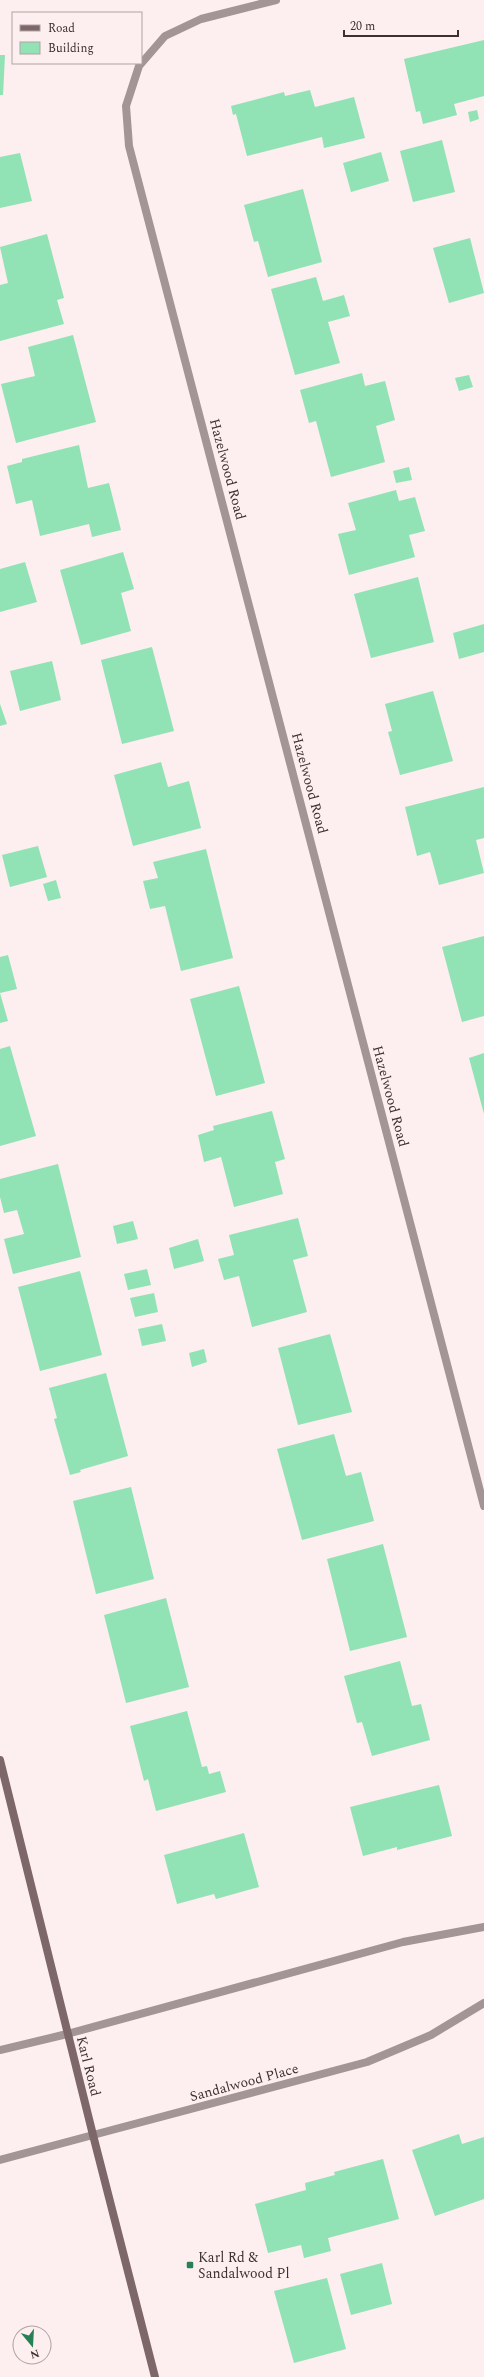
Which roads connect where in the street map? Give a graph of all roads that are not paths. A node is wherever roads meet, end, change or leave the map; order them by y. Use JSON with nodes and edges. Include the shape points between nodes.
{"nodes":[{"id":1,"x":276,"y":0,"type":"edge"},
{"id":2,"x":142,"y":63,"type":"edge"},
{"id":3,"x":141,"y":64,"type":"edge"},
{"id":4,"x":484,"y":1506,"type":"edge"},
{"id":5,"x":0,"y":1760,"type":"edge"},
{"id":6,"x":484,"y":1927,"type":"edge"},
{"id":7,"x":484,"y":2003,"type":"edge"},
{"id":8,"x":67,"y":2034,"type":"junction"},
{"id":9,"x":0,"y":2050,"type":"edge"},
{"id":10,"x":93,"y":2135,"type":"junction"},
{"id":11,"x":0,"y":2160,"type":"edge"},
{"id":12,"x":156,"y":2377,"type":"edge"}],
"edges":[{"from":1,"to":2,"type":"street","name":"Hazelwood Road","via":[[201,19],[165,36]]},
{"from":3,"to":4,"type":"street","name":"Hazelwood Road","via":[[126,106],[129,146]]},
{"from":5,"to":8,"type":"main road","name":"Karl Road"},
{"from":6,"to":8,"type":"street","via":[[403,1942]]},
{"from":7,"to":10,"type":"street","name":"Sandalwood Place","via":[[431,2035],[367,2062]]},
{"from":8,"to":9,"type":"street"},
{"from":8,"to":10,"type":"main road","name":"Karl Road"},
{"from":10,"to":11,"type":"street","name":"Sandalwood Place"},
{"from":10,"to":12,"type":"main road","name":"Karl Road"}]}
